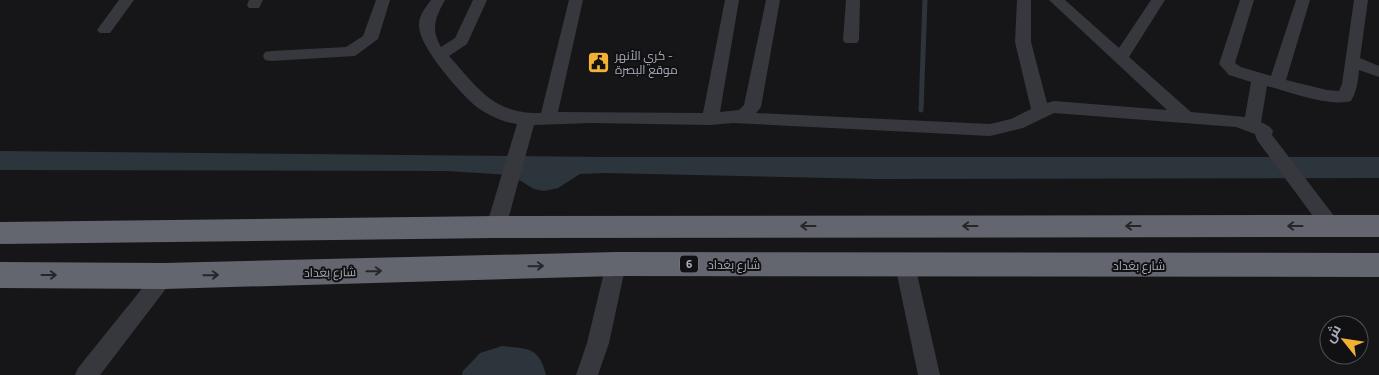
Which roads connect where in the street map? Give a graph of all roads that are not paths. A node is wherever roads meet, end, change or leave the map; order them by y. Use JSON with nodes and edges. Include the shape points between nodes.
{"nodes":[{"id":1,"x":127,"y":0,"type":"edge"},
{"id":2,"x":383,"y":0,"type":"edge"},
{"id":3,"x":438,"y":0,"type":"edge"},
{"id":4,"x":480,"y":0,"type":"edge"},
{"id":5,"x":576,"y":0,"type":"edge"},
{"id":6,"x":732,"y":0,"type":"edge"},
{"id":7,"x":773,"y":0,"type":"edge"},
{"id":8,"x":853,"y":0,"type":"edge"},
{"id":9,"x":1024,"y":0,"type":"edge"},
{"id":10,"x":1056,"y":0,"type":"edge"},
{"id":11,"x":1158,"y":0,"type":"edge"},
{"id":12,"x":1247,"y":0,"type":"edge"},
{"id":13,"x":1303,"y":0,"type":"edge"},
{"id":14,"x":1361,"y":0,"type":"edge"},
{"id":15,"x":106,"y":30,"type":"dead end"},
{"id":16,"x":851,"y":40,"type":"dead end"},
{"id":17,"x":439,"y":55,"type":"junction"},
{"id":18,"x":271,"y":56,"type":"dead end"},
{"id":19,"x":1121,"y":58,"type":"junction"},
{"id":20,"x":1352,"y":60,"type":"junction"},
{"id":21,"x":1379,"y":72,"type":"edge"},
{"id":22,"x":1260,"y":79,"type":"junction"},
{"id":23,"x":1278,"y":83,"type":"junction"},
{"id":24,"x":1040,"y":111,"type":"junction"},
{"id":25,"x":1186,"y":117,"type":"junction"},
{"id":26,"x":736,"y":118,"type":"junction"},
{"id":27,"x":527,"y":119,"type":"junction"},
{"id":28,"x":548,"y":119,"type":"junction"},
{"id":29,"x":710,"y":119,"type":"junction"},
{"id":30,"x":1258,"y":130,"type":"junction"},
{"id":31,"x":1324,"y":215,"type":"junction"},
{"id":32,"x":1379,"y":226,"type":"edge"},
{"id":33,"x":496,"y":227,"type":"junction"},
{"id":34,"x":0,"y":233,"type":"edge"},
{"id":35,"x":616,"y":264,"type":"junction"},
{"id":36,"x":905,"y":264,"type":"junction"},
{"id":37,"x":1379,"y":265,"type":"edge"},
{"id":38,"x":0,"y":275,"type":"edge"},
{"id":39,"x":164,"y":276,"type":"junction"},
{"id":40,"x":86,"y":375,"type":"edge"},
{"id":41,"x":587,"y":375,"type":"edge"},
{"id":42,"x":929,"y":375,"type":"edge"}],
"edges":[{"from":1,"to":15,"type":"street"},
{"from":2,"to":18,"type":"street","via":[[370,40],[360,47],[349,52]]},
{"from":3,"to":17,"type":"street","via":[[426,25],[429,40]]},
{"from":4,"to":17,"type":"street","via":[[461,41]]},
{"from":5,"to":28,"type":"street"},
{"from":6,"to":29,"type":"street"},
{"from":7,"to":26,"type":"street","via":[[752,107],[744,116]]},
{"from":8,"to":16,"type":"street"},
{"from":9,"to":24,"type":"street","via":[[1023,42]]},
{"from":10,"to":19,"type":"street"},
{"from":11,"to":19,"type":"street"},
{"from":12,"to":22,"type":"street","via":[[1227,64],[1234,71]]},
{"from":13,"to":23,"type":"street"},
{"from":14,"to":20,"type":"street"},
{"from":17,"to":27,"type":"street","via":[[478,99],[512,117]]},
{"from":19,"to":25,"type":"street"},
{"from":20,"to":21,"type":"street"},
{"from":20,"to":23,"type":"street","via":[[1345,97],[1327,96]]},
{"from":22,"to":23,"type":"street"},
{"from":22,"to":30,"type":"street"},
{"from":24,"to":25,"type":"street","via":[[1054,107]]},
{"from":24,"to":26,"type":"street","via":[[1006,128],[990,130]]},
{"from":25,"to":30,"type":"street","via":[[1236,121]]},
{"from":26,"to":29,"type":"street"},
{"from":27,"to":28,"type":"street"},
{"from":27,"to":33,"type":"street"},
{"from":28,"to":29,"type":"street"},
{"from":30,"to":31,"type":"street"},
{"from":31,"to":32,"type":"highway"},
{"from":31,"to":33,"type":"highway","one_way":true},
{"from":33,"to":34,"type":"highway"},
{"from":35,"to":36,"type":"highway","name":"شارع بغداد","number":"6"},
{"from":39,"to":35,"type":"highway","name":"شارع بغداد","number":"6","one_way":true},
{"from":35,"to":41,"type":"street","via":[[598,343]]},
{"from":36,"to":37,"type":"highway","name":"شارع بغداد","number":"6"},
{"from":36,"to":42,"type":"street"},
{"from":38,"to":39,"type":"highway","name":"شارع بغداد","number":"6","one_way":true},
{"from":39,"to":40,"type":"street"}]}
